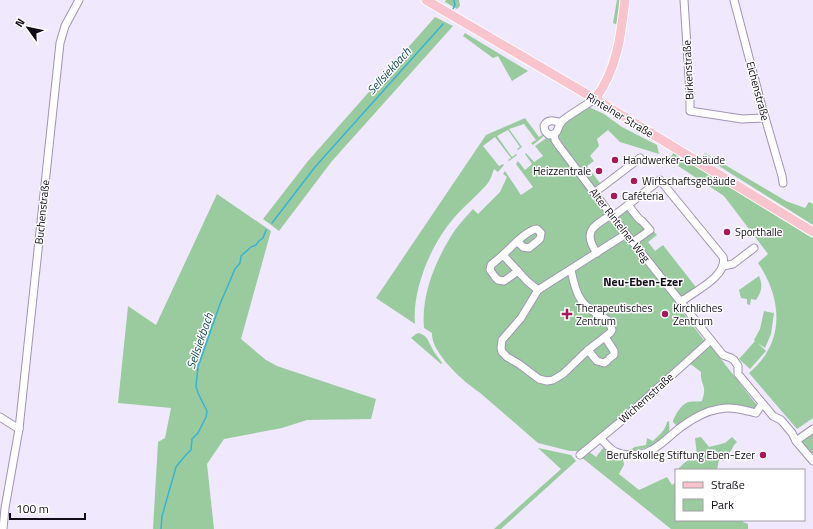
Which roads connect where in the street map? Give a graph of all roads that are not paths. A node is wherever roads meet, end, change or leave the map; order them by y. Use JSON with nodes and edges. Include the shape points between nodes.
{"nodes":[{"id":1,"x":79,"y":0,"type":"edge"},
{"id":2,"x":426,"y":0,"type":"edge"},
{"id":3,"x":625,"y":0,"type":"edge"},
{"id":4,"x":684,"y":0,"type":"edge"},
{"id":5,"x":734,"y":0,"type":"edge"},
{"id":6,"x":595,"y":99,"type":"junction"},
{"id":7,"x":765,"y":118,"type":"junction"},
{"id":8,"x":561,"y":122,"type":"junction"},
{"id":9,"x":554,"y":134,"type":"junction"},
{"id":10,"x":640,"y":158,"type":"dead end"},
{"id":11,"x":783,"y":183,"type":"dead end"},
{"id":12,"x":594,"y":193,"type":"junction"},
{"id":13,"x":628,"y":205,"type":"junction"},
{"id":14,"x":612,"y":216,"type":"junction"},
{"id":15,"x":813,"y":232,"type":"edge"},
{"id":16,"x":626,"y":234,"type":"junction"},
{"id":17,"x":518,"y":242,"type":"dead end"},
{"id":18,"x":633,"y":242,"type":"junction"},
{"id":19,"x":754,"y":248,"type":"dead end"},
{"id":20,"x":597,"y":253,"type":"junction"},
{"id":21,"x":503,"y":255,"type":"junction"},
{"id":22,"x":724,"y":266,"type":"junction"},
{"id":23,"x":571,"y":270,"type":"junction"},
{"id":24,"x":518,"y":272,"type":"junction"},
{"id":25,"x":538,"y":290,"type":"junction"},
{"id":26,"x":680,"y":300,"type":"junction"},
{"id":27,"x":605,"y":337,"type":"junction"},
{"id":28,"x":711,"y":340,"type":"junction"},
{"id":29,"x":588,"y":350,"type":"junction"},
{"id":30,"x":762,"y":404,"type":"junction"},
{"id":31,"x":0,"y":418,"type":"edge"},
{"id":32,"x":19,"y":429,"type":"junction"},
{"id":33,"x":813,"y":429,"type":"edge"},
{"id":34,"x":601,"y":439,"type":"junction"},
{"id":35,"x":796,"y":441,"type":"junction"},
{"id":36,"x":580,"y":455,"type":"dead end"},
{"id":37,"x":813,"y":461,"type":"edge"},
{"id":38,"x":3,"y":529,"type":"edge"}],
"edges":[{"from":1,"to":32,"type":"street","name":"Buchenstraße","via":[[65,26],[60,43]]},
{"from":2,"to":6,"type":"main road","name":"Rintelner Straße"},
{"from":3,"to":6,"type":"main road","via":[[614,61],[603,88]]},
{"from":4,"to":7,"type":"street","name":"Birkenstraße","via":[[690,111],[742,119]]},
{"from":5,"to":7,"type":"street","name":"Eichenstraße"},
{"from":6,"to":8,"type":"street"},
{"from":6,"to":15,"type":"main road","name":"Rintelner Straße"},
{"from":7,"to":11,"type":"street","name":"Eichenstraße"},
{"from":8,"to":9,"type":"street"},
{"from":8,"to":9,"type":"street","via":[[548,122],[544,126],[549,135]]},
{"from":9,"to":12,"type":"street","name":"Alter Rintelner Weg","via":[[555,140]]},
{"from":10,"to":12,"type":"street"},
{"from":12,"to":14,"type":"street","name":"Alter Rintelner Weg"},
{"from":13,"to":14,"type":"street"},
{"from":13,"to":18,"type":"street","via":[[650,230]]},
{"from":13,"to":22,"type":"street","via":[[660,180],[723,257]]},
{"from":14,"to":16,"type":"street","name":"Alter Rintelner Weg"},
{"from":14,"to":20,"type":"street","via":[[597,223],[591,233],[591,242]]},
{"from":16,"to":18,"type":"street","name":"Alter Rintelner Weg"},
{"from":16,"to":20,"type":"street"},
{"from":17,"to":21,"type":"street"},
{"from":18,"to":26,"type":"street","name":"Alter Rintelner Weg"},
{"from":19,"to":22,"type":"street","via":[[732,264]]},
{"from":20,"to":23,"type":"street"},
{"from":21,"to":24,"type":"street"},
{"from":21,"to":24,"type":"street","via":[[491,265],[490,270],[494,276],[504,281]]},
{"from":22,"to":26,"type":"street","via":[[719,274]]},
{"from":23,"to":25,"type":"street"},
{"from":23,"to":27,"type":"street","via":[[575,289],[583,303],[609,322],[612,330]]},
{"from":24,"to":25,"type":"street"},
{"from":25,"to":29,"type":"street","via":[[521,318],[502,340],[502,352],[539,379],[547,381],[559,377]]},
{"from":26,"to":28,"type":"street","name":"Alter Rintelner Weg"},
{"from":27,"to":29,"type":"street"},
{"from":27,"to":29,"type":"street","via":[[614,350],[614,355],[608,360],[600,362]]},
{"from":28,"to":30,"type":"street","name":"Alter Rintelner Weg","via":[[723,355],[734,360],[738,366],[738,374]]},
{"from":28,"to":34,"type":"street","name":"Wichernstraße"},
{"from":30,"to":34,"type":"street","via":[[756,413],[730,408],[710,411],[682,427],[654,449],[642,454],[616,452]]},
{"from":30,"to":35,"type":"street","name":"Alter Rintelner Weg","via":[[773,416],[781,420]]},
{"from":31,"to":32,"type":"street"},
{"from":32,"to":38,"type":"street","name":"Buchenstraße"},
{"from":33,"to":35,"type":"street"},
{"from":34,"to":36,"type":"street","name":"Wichernstraße"},
{"from":35,"to":37,"type":"street","name":"Alter Rintelner Weg"}]}
